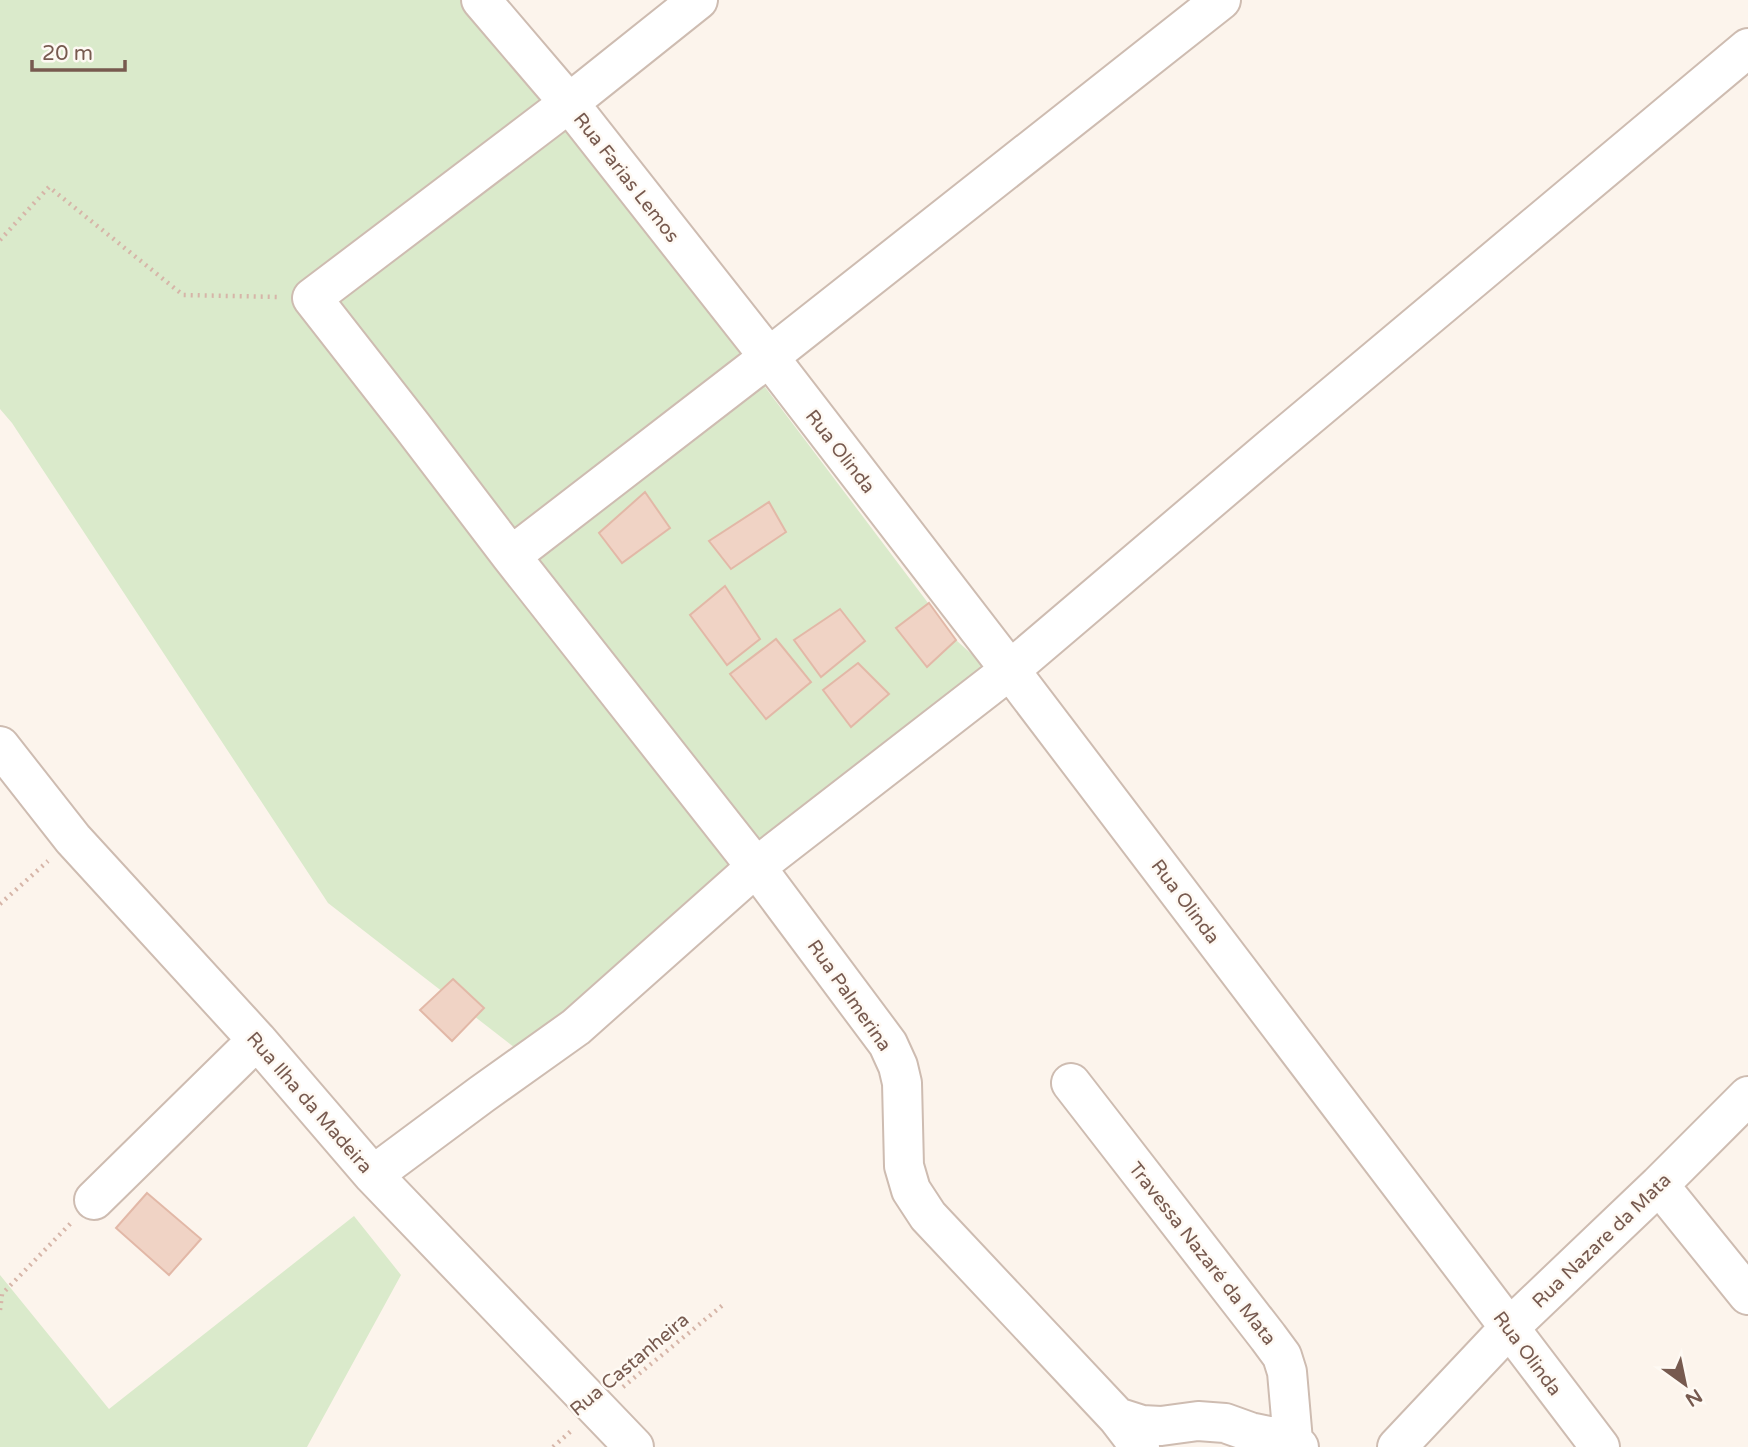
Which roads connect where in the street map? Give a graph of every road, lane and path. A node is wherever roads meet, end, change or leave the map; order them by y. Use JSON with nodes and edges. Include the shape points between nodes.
{"nodes":[{"id":1,"x":481,"y":0,"type":"edge"},
{"id":2,"x":698,"y":0,"type":"edge"},
{"id":3,"x":1221,"y":0,"type":"edge"},
{"id":4,"x":1748,"y":48,"type":"edge"},
{"id":5,"x":569,"y":103,"type":"junction"},
{"id":6,"x":0,"y":240,"type":"edge"},
{"id":7,"x":312,"y":298,"type":"junction"},
{"id":8,"x":769,"y":357,"type":"junction"},
{"id":9,"x":510,"y":556,"type":"junction"},
{"id":10,"x":1010,"y":670,"type":"junction"},
{"id":11,"x":0,"y":746,"type":"edge"},
{"id":12,"x":72,"y":839,"type":"junction"},
{"id":13,"x":756,"y":867,"type":"junction"},
{"id":14,"x":0,"y":904,"type":"edge"},
{"id":15,"x":257,"y":1040,"type":"junction"},
{"id":16,"x":1071,"y":1083,"type":"dead end"},
{"id":17,"x":1748,"y":1096,"type":"edge"},
{"id":18,"x":373,"y":1175,"type":"junction"},
{"id":19,"x":1660,"y":1185,"type":"junction"},
{"id":20,"x":94,"y":1200,"type":"joint"},
{"id":21,"x":1,"y":1292,"type":"edge"},
{"id":22,"x":1748,"y":1295,"type":"edge"},
{"id":23,"x":724,"y":1304,"type":"dead end"},
{"id":24,"x":0,"y":1310,"type":"edge"},
{"id":25,"x":1509,"y":1328,"type":"junction"},
{"id":26,"x":597,"y":1408,"type":"junction"},
{"id":27,"x":1117,"y":1417,"type":"junction"},
{"id":28,"x":1296,"y":1444,"type":"edge"},
{"id":29,"x":554,"y":1447,"type":"edge"},
{"id":30,"x":634,"y":1447,"type":"edge"},
{"id":31,"x":1140,"y":1447,"type":"edge"},
{"id":32,"x":1396,"y":1447,"type":"edge"},
{"id":33,"x":1600,"y":1447,"type":"edge"}],
"edges":[{"from":1,"to":5,"type":"street","name":"Rua Farias Lemos"},
{"from":2,"to":5,"type":"street"},
{"from":3,"to":8,"type":"street"},
{"from":4,"to":10,"type":"street"},
{"from":5,"to":7,"type":"street"},
{"from":5,"to":8,"type":"street","name":"Rua Farias Lemos"},
{"from":6,"to":7,"type":"path","via":[[49,187],[183,295]]},
{"from":7,"to":9,"type":"street","name":"Rua Palmerina"},
{"from":8,"to":9,"type":"street"},
{"from":8,"to":10,"type":"street","name":"Rua Olinda"},
{"from":9,"to":13,"type":"street","name":"Rua Palmerina"},
{"from":10,"to":13,"type":"street"},
{"from":10,"to":25,"type":"street","name":"Rua Olinda"},
{"from":11,"to":12,"type":"street","name":"Rua Ilha da Madeira"},
{"from":12,"to":14,"type":"path"},
{"from":12,"to":15,"type":"street","name":"Rua Ilha da Madeira"},
{"from":13,"to":18,"type":"street","via":[[576,1027]]},
{"from":13,"to":27,"type":"street","name":"Rua Palmerina","via":[[888,1044],[902,1083],[904,1167],[911,1190],[928,1216]]},
{"from":15,"to":18,"type":"street","name":"Rua Ilha da Madeira"},
{"from":15,"to":20,"type":"street"},
{"from":16,"to":28,"type":"street","name":"Travessa Nazaré da Mata","via":[[1282,1356]]},
{"from":17,"to":19,"type":"street","name":"Rua Nazare da Mata"},
{"from":18,"to":26,"type":"street","name":"Rua Ilha da Madeira"},
{"from":19,"to":22,"type":"street"},
{"from":19,"to":25,"type":"street","name":"Rua Nazare da Mata"},
{"from":20,"to":21,"type":"path"},
{"from":21,"to":24,"type":"path"},
{"from":23,"to":26,"type":"path","name":"Rua Castanheira"},
{"from":25,"to":32,"type":"street","name":"Rua Nazare da Mata"},
{"from":25,"to":33,"type":"street","name":"Rua Olinda"},
{"from":26,"to":29,"type":"path","name":"Rua Castanheira"},
{"from":26,"to":30,"type":"street","name":"Rua Ilha da Madeira"},
{"from":27,"to":28,"type":"street","via":[[1142,1425],[1225,1423]]},
{"from":27,"to":31,"type":"street","name":"Rua Palmerina"}]}
